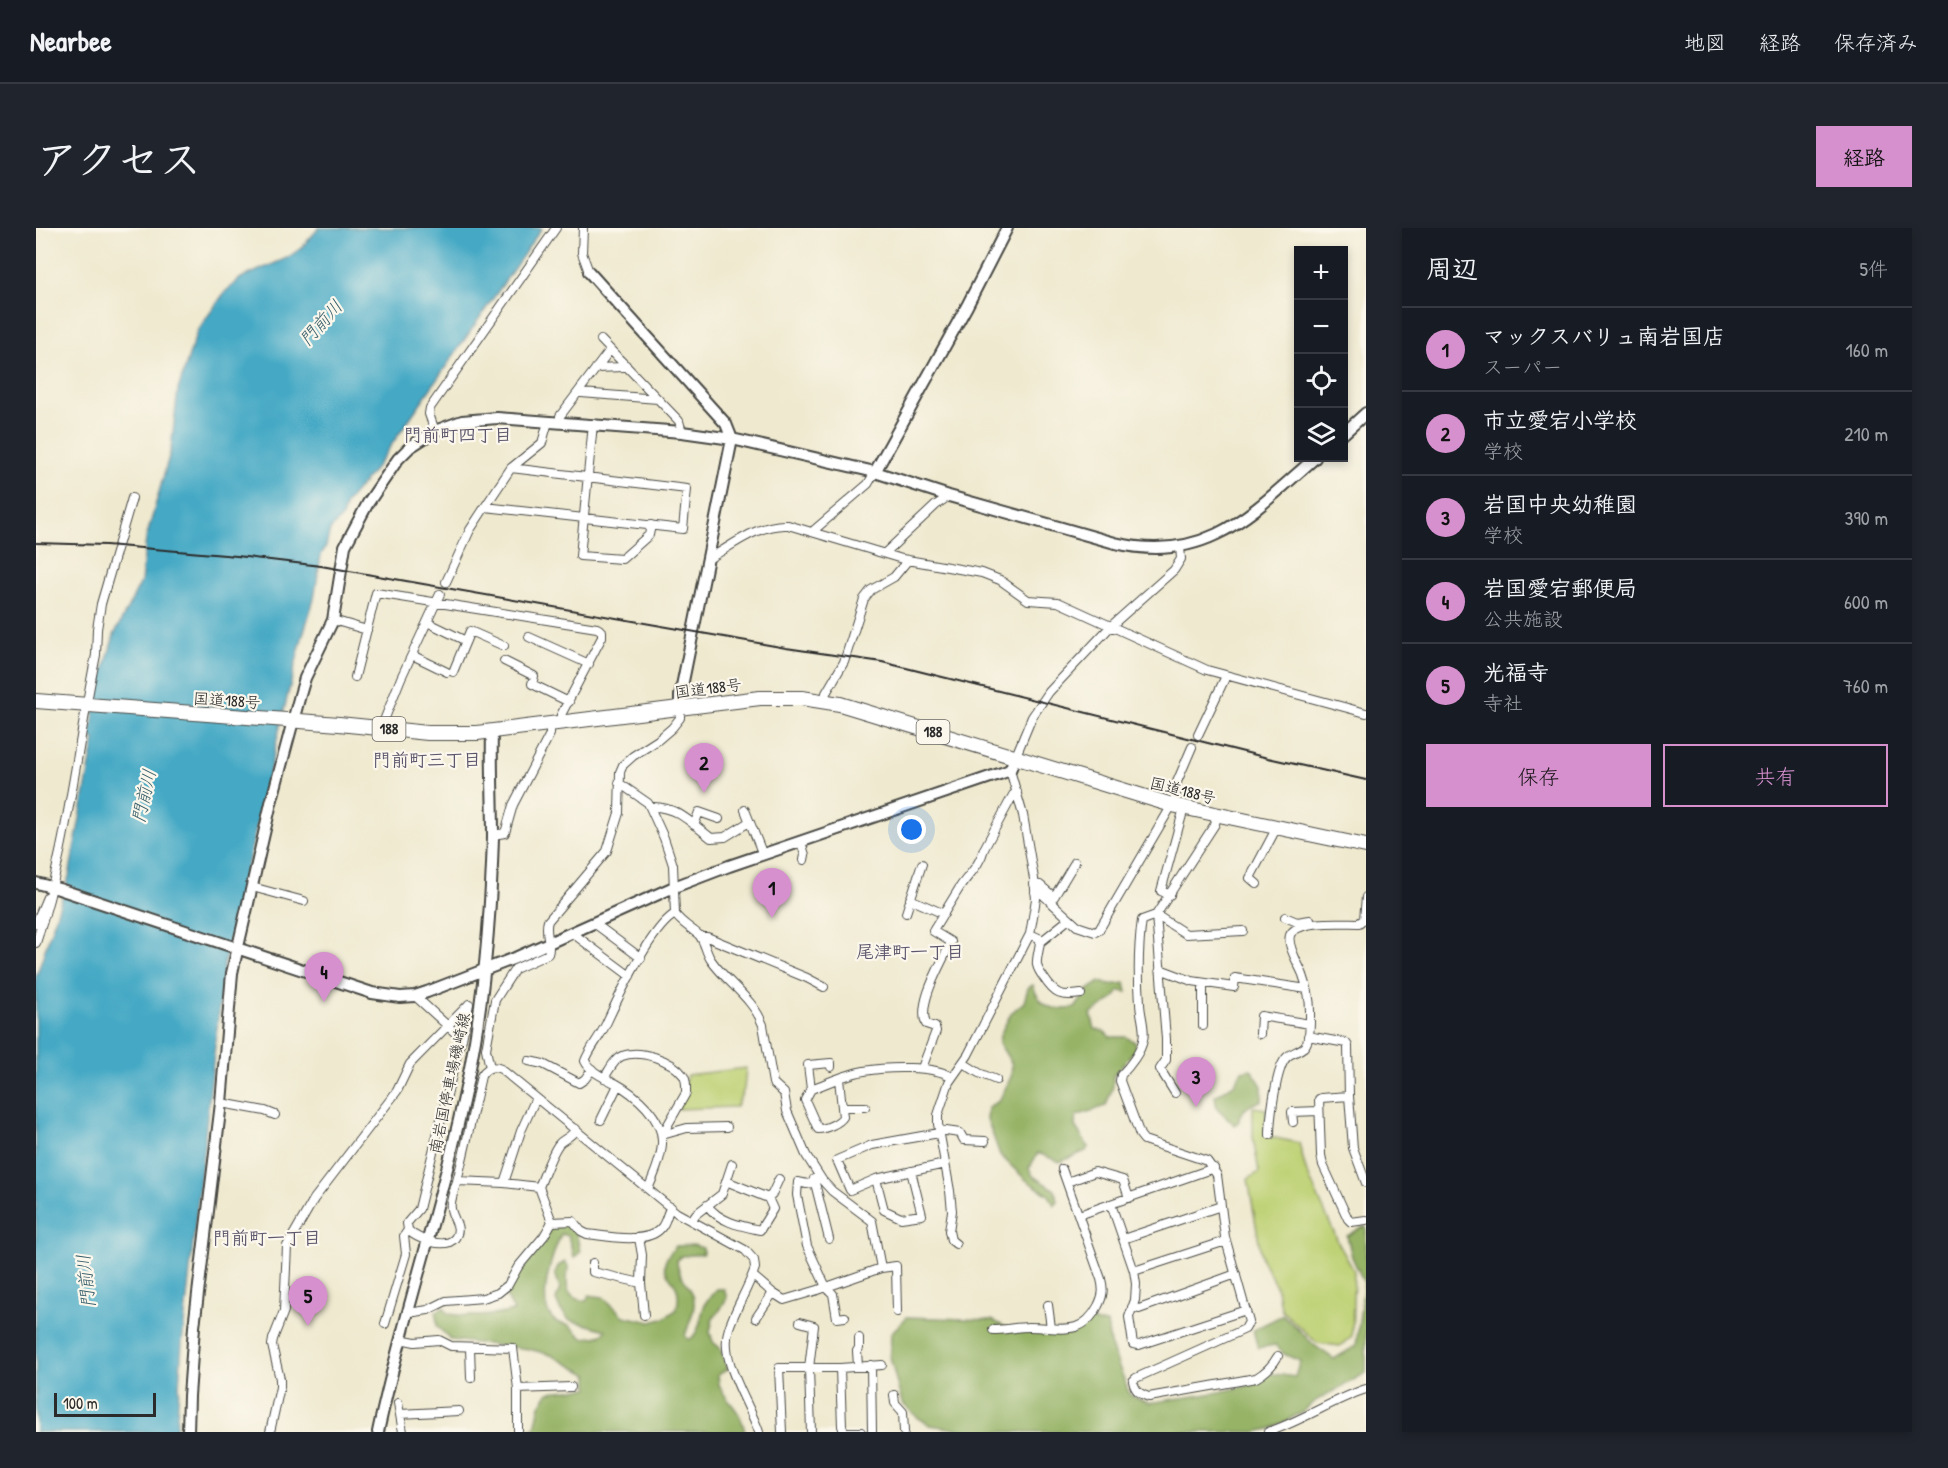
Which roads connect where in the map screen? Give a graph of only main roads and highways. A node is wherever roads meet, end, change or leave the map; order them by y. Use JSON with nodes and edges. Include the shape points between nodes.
{"nodes":[{"id":1,"x":36,"y":701,"type":"edge"},
{"id":2,"x":1366,"y":846,"type":"edge"}],
"edges":[{"from":1,"to":2,"type":"highway","name":"国道188号","number":"188","via":[[428,734],[492,733],[780,697],[825,701],[1012,764],[1178,807]]}]}
